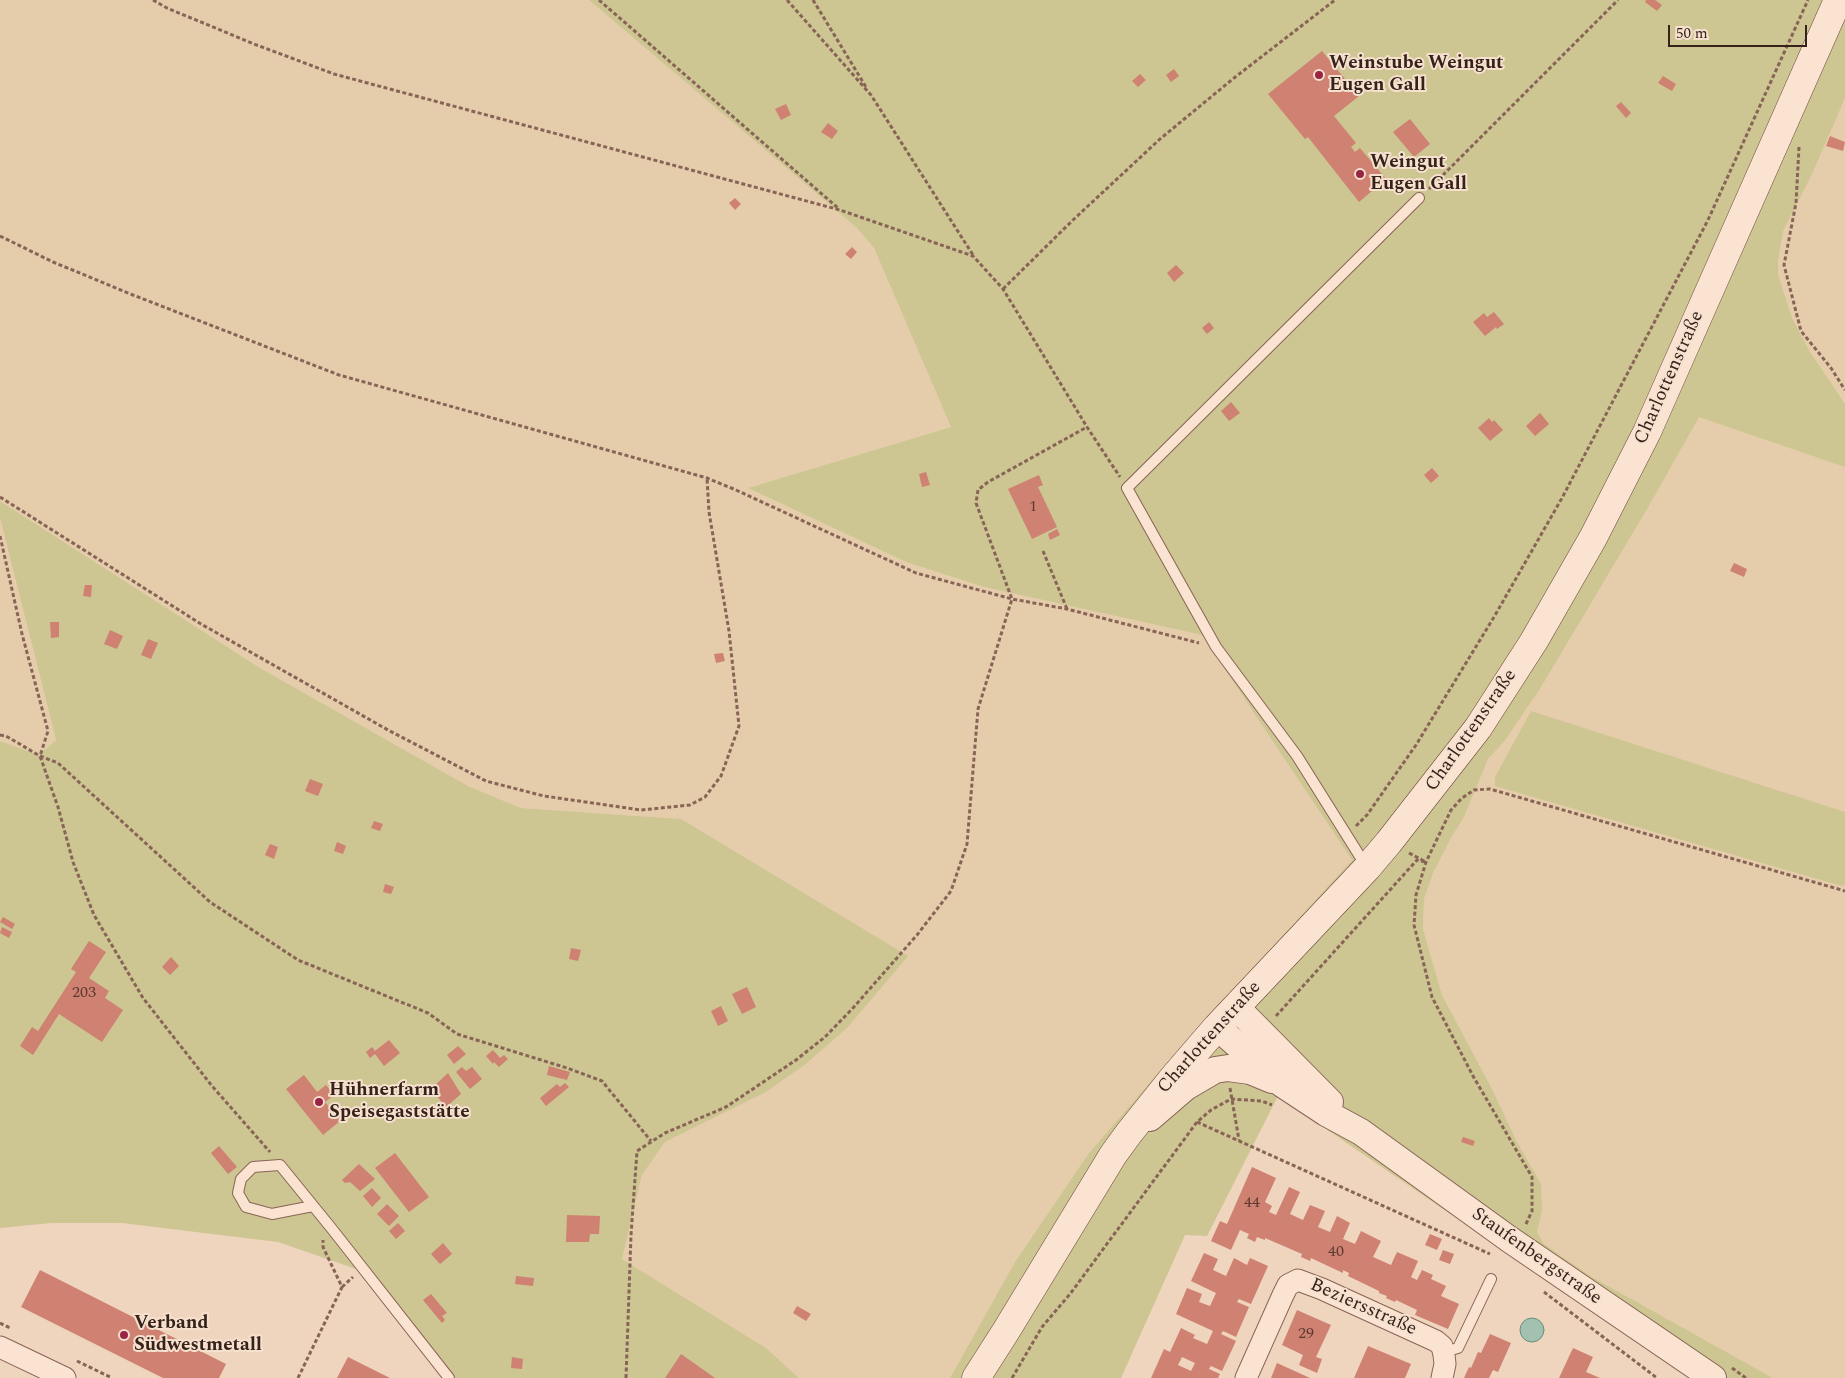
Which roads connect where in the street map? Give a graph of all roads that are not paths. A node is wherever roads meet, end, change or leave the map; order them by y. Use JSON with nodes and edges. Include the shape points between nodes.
{"nodes":[{"id":1,"x":1838,"y":0,"type":"edge"},
{"id":2,"x":1420,"y":198,"type":"road end"},
{"id":3,"x":1367,"y":868,"type":"junction"},
{"id":4,"x":1236,"y":1007,"type":"junction"},
{"id":5,"x":1217,"y":1027,"type":"junction"},
{"id":6,"x":1281,"y":1096,"type":"junction"},
{"id":7,"x":1361,"y":1132,"type":"junction"},
{"id":8,"x":1128,"y":1133,"type":"junction"},
{"id":9,"x":313,"y":1206,"type":"junction"},
{"id":10,"x":1491,"y":1278,"type":"dead end"},
{"id":11,"x":0,"y":1347,"type":"edge"},
{"id":12,"x":1444,"y":1352,"type":"junction"},
{"id":13,"x":65,"y":1378,"type":"edge"},
{"id":14,"x":449,"y":1378,"type":"edge"},
{"id":15,"x":976,"y":1378,"type":"edge"},
{"id":16,"x":1246,"y":1378,"type":"edge"},
{"id":17,"x":1442,"y":1378,"type":"edge"},
{"id":18,"x":1714,"y":1378,"type":"edge"}],
"edges":[{"from":1,"to":3,"type":"main road","name":"Charlottenstraße","via":[[1647,432],[1593,538],[1534,641],[1478,728]]},
{"from":2,"to":3,"type":"lane","via":[[1127,488],[1216,647],[1297,756]]},
{"from":3,"to":4,"type":"main road","name":"Charlottenstraße"},
{"from":4,"to":5,"type":"main road","name":"Charlottenstraße"},
{"from":4,"to":7,"type":"street","name":"Staufenbergstraße"},
{"from":5,"to":6,"type":"street","name":"Staufenbergstraße"},
{"from":5,"to":8,"type":"main road","name":"Charlottenstraße"},
{"from":6,"to":7,"type":"street","name":"Staufenbergstraße","via":[[1326,1113]]},
{"from":6,"to":8,"type":"street","name":"Staufenbergstraße","via":[[1250,1071],[1215,1070],[1186,1087],[1155,1115]]},
{"from":7,"to":18,"type":"street","name":"Staufenbergstraße","via":[[1516,1244]]},
{"from":8,"to":15,"type":"main road","name":"Charlottenstraße"},
{"from":9,"to":9,"type":"lane","via":[[280,1165],[253,1167],[241,1179],[238,1193],[246,1207],[272,1214]]},
{"from":9,"to":14,"type":"lane"},
{"from":10,"to":12,"type":"lane","via":[[1458,1348]]},
{"from":11,"to":13,"type":"street"},
{"from":12,"to":16,"type":"street","name":"Beziersstraße","via":[[1442,1346],[1423,1334],[1298,1280],[1288,1285]]},
{"from":12,"to":17,"type":"street","via":[[1446,1364]]}]}
